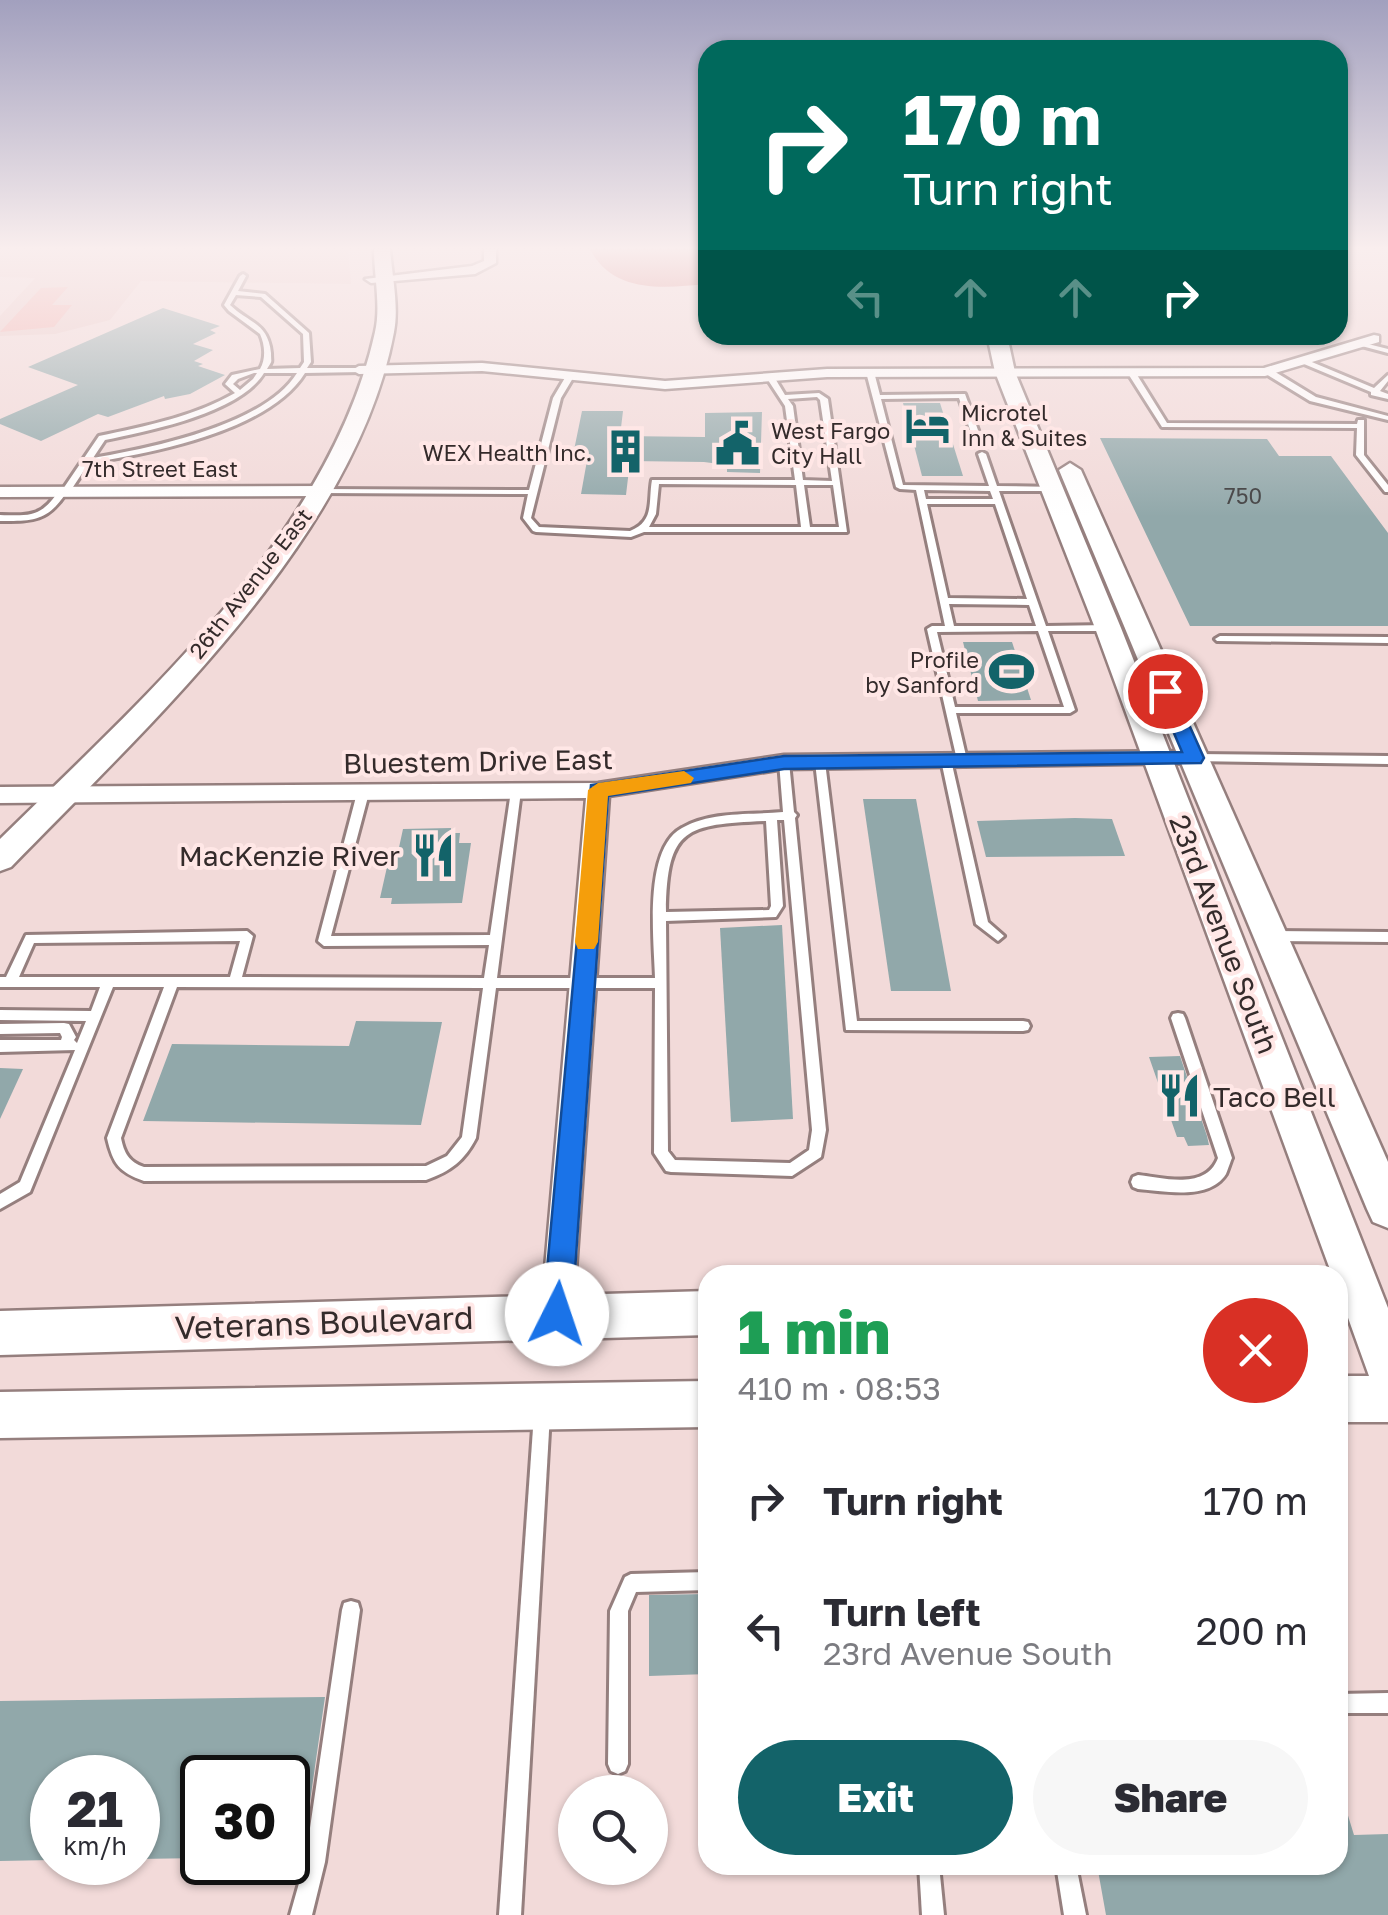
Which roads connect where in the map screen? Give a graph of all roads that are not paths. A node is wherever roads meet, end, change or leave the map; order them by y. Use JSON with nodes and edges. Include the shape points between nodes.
{"nodes":[{"id":1,"x":265,"y":338,"type":"edge"},
{"id":2,"x":307,"y":338,"type":"edge"},
{"id":3,"x":381,"y":338,"type":"edge"},
{"id":4,"x":1367,"y":342,"type":"joint"},
{"id":5,"x":1003,"y":345,"type":"edge"},
{"id":6,"x":1015,"y":345,"type":"edge"},
{"id":7,"x":1388,"y":350,"type":"edge"},
{"id":8,"x":1307,"y":362,"type":"junction"},
{"id":9,"x":367,"y":369,"type":"junction"},
{"id":10,"x":263,"y":371,"type":"junction"},
{"id":11,"x":304,"y":372,"type":"junction"},
{"id":12,"x":870,"y":372,"type":"junction"},
{"id":13,"x":1016,"y":372,"type":"junction"},
{"id":14,"x":1130,"y":372,"type":"junction"},
{"id":15,"x":1268,"y":372,"type":"junction"},
{"id":16,"x":770,"y":377,"type":"junction"},
{"id":17,"x":570,"y":378,"type":"junction"},
{"id":18,"x":1388,"y":378,"type":"edge"},
{"id":19,"x":239,"y":393,"type":"junction"},
{"id":20,"x":1374,"y":393,"type":"junction"},
{"id":21,"x":875,"y":396,"type":"junction"},
{"id":22,"x":784,"y":397,"type":"junction"},
{"id":23,"x":1388,"y":397,"type":"edge"},
{"id":24,"x":1364,"y":412,"type":"junction"},
{"id":25,"x":1388,"y":418,"type":"edge"},
{"id":26,"x":1360,"y":426,"type":"junction"},
{"id":27,"x":86,"y":461,"type":"junction"},
{"id":28,"x":800,"y":483,"type":"junction"},
{"id":29,"x":836,"y":484,"type":"junction"},
{"id":30,"x":920,"y":489,"type":"junction"},
{"id":31,"x":995,"y":489,"type":"junction"},
{"id":32,"x":1065,"y":489,"type":"junction"},
{"id":33,"x":311,"y":490,"type":"junction"},
{"id":34,"x":1388,"y":490,"type":"edge"},
{"id":35,"x":64,"y":491,"type":"junction"},
{"id":36,"x":0,"y":492,"type":"edge"},
{"id":37,"x":532,"y":492,"type":"junction"},
{"id":38,"x":922,"y":501,"type":"junction"},
{"id":39,"x":999,"y":502,"type":"junction"},
{"id":40,"x":0,"y":518,"type":"edge"},
{"id":41,"x":645,"y":530,"type":"junction"},
{"id":42,"x":806,"y":530,"type":"junction"},
{"id":43,"x":944,"y":601,"type":"junction"},
{"id":44,"x":1032,"y":602,"type":"junction"},
{"id":45,"x":950,"y":628,"type":"junction"},
{"id":46,"x":1042,"y":628,"type":"junction"},
{"id":47,"x":1108,"y":628,"type":"junction"},
{"id":48,"x":1220,"y":639,"type":"dead end"},
{"id":49,"x":1388,"y":640,"type":"edge"},
{"id":50,"x":951,"y":710,"type":"junction"},
{"id":51,"x":1176,"y":758,"type":"junction"},
{"id":52,"x":954,"y":760,"type":"junction"},
{"id":53,"x":1388,"y":760,"type":"edge"},
{"id":54,"x":784,"y":762,"type":"junction"},
{"id":55,"x":820,"y":762,"type":"junction"},
{"id":56,"x":598,"y":790,"type":"junction"},
{"id":57,"x":516,"y":791,"type":"junction"},
{"id":58,"x":363,"y":793,"type":"junction"},
{"id":59,"x":0,"y":795,"type":"edge"},
{"id":60,"x":48,"y":796,"type":"junction"},
{"id":61,"x":790,"y":815,"type":"junction"},
{"id":62,"x":771,"y":817,"type":"junction"},
{"id":63,"x":0,"y":832,"type":"edge"},
{"id":64,"x":0,"y":859,"type":"edge"},
{"id":65,"x":661,"y":917,"type":"junction"},
{"id":66,"x":998,"y":936,"type":"dead end"},
{"id":67,"x":1271,"y":936,"type":"junction"},
{"id":68,"x":1388,"y":937,"type":"edge"},
{"id":69,"x":496,"y":940,"type":"junction"},
{"id":70,"x":491,"y":981,"type":"junction"},
{"id":71,"x":583,"y":981,"type":"junction"},
{"id":72,"x":5,"y":982,"type":"edge"},
{"id":73,"x":109,"y":982,"type":"junction"},
{"id":74,"x":173,"y":982,"type":"junction"},
{"id":75,"x":235,"y":982,"type":"junction"},
{"id":76,"x":661,"y":983,"type":"junction"},
{"id":77,"x":0,"y":1016,"type":"edge"},
{"id":78,"x":94,"y":1016,"type":"junction"},
{"id":79,"x":1178,"y":1018,"type":"dead end"},
{"id":80,"x":1022,"y":1026,"type":"dead end"},
{"id":81,"x":0,"y":1029,"type":"edge"},
{"id":82,"x":84,"y":1044,"type":"junction"},
{"id":83,"x":0,"y":1046,"type":"edge"},
{"id":84,"x":66,"y":1046,"type":"junction"},
{"id":85,"x":1138,"y":1182,"type":"dead end"},
{"id":86,"x":0,"y":1202,"type":"edge"},
{"id":87,"x":1388,"y":1209,"type":"edge"},
{"id":88,"x":1363,"y":1305,"type":"edge"},
{"id":89,"x":557,"y":1314,"type":"junction"},
{"id":90,"x":698,"y":1314,"type":"edge"},
{"id":91,"x":0,"y":1332,"type":"edge"},
{"id":92,"x":1388,"y":1366,"type":"edge"},
{"id":93,"x":1348,"y":1399,"type":"edge"},
{"id":94,"x":1388,"y":1399,"type":"edge"},
{"id":95,"x":698,"y":1404,"type":"edge"},
{"id":96,"x":542,"y":1406,"type":"junction"},
{"id":97,"x":0,"y":1415,"type":"edge"},
{"id":98,"x":698,"y":1581,"type":"edge"},
{"id":99,"x":351,"y":1610,"type":"dead end"},
{"id":100,"x":1388,"y":1703,"type":"edge"},
{"id":101,"x":1348,"y":1704,"type":"edge"},
{"id":102,"x":618,"y":1764,"type":"dead end"},
{"id":103,"x":930,"y":1875,"type":"edge"},
{"id":104,"x":1068,"y":1875,"type":"edge"},
{"id":105,"x":301,"y":1915,"type":"edge"},
{"id":106,"x":510,"y":1915,"type":"edge"},
{"id":107,"x":933,"y":1915,"type":"edge"},
{"id":108,"x":1075,"y":1915,"type":"edge"}],
"edges":[{"from":1,"to":10,"type":"lane"},
{"from":2,"to":11,"type":"lane"},
{"from":3,"to":9,"type":"street","name":"26th Avenue East"},
{"from":4,"to":7,"type":"lane"},
{"from":4,"to":8,"type":"street"},
{"from":5,"to":13,"type":"street","name":"23rd Avenue South"},
{"from":6,"to":13,"type":"street","name":"23rd Avenue South"},
{"from":8,"to":15,"type":"street"},
{"from":8,"to":20,"type":"lane"},
{"from":9,"to":11,"type":"lane"},
{"from":9,"to":17,"type":"street","via":[[482,367]]},
{"from":9,"to":33,"type":"street","name":"26th Avenue East","via":[[351,439]]},
{"from":10,"to":11,"type":"lane"},
{"from":10,"to":19,"type":"lane"},
{"from":10,"to":19,"type":"lane","via":[[235,377],[230,388]]},
{"from":11,"to":27,"type":"lane","via":[[268,404],[221,428]]},
{"from":12,"to":13,"type":"street"},
{"from":12,"to":16,"type":"street"},
{"from":12,"to":21,"type":"lane"},
{"from":13,"to":14,"type":"street"},
{"from":13,"to":32,"type":"street","name":"23rd Avenue South"},
{"from":14,"to":15,"type":"street"},
{"from":14,"to":26,"type":"lane","via":[[1165,426]]},
{"from":15,"to":24,"type":"lane","via":[[1313,399]]},
{"from":16,"to":17,"type":"street","via":[[665,385]]},
{"from":16,"to":22,"type":"lane"},
{"from":17,"to":37,"type":"lane","via":[[554,407]]},
{"from":18,"to":20,"type":"lane"},
{"from":19,"to":27,"type":"lane","via":[[186,419],[102,438]]},
{"from":20,"to":23,"type":"lane"},
{"from":21,"to":30,"type":"lane","via":[[896,483]]},
{"from":21,"to":31,"type":"lane","via":[[962,396]]},
{"from":22,"to":28,"type":"lane"},
{"from":22,"to":29,"type":"lane","via":[[824,399]]},
{"from":24,"to":25,"type":"lane"},
{"from":24,"to":26,"type":"lane"},
{"from":26,"to":34,"type":"lane","via":[[1360,455]]},
{"from":27,"to":35,"type":"lane"},
{"from":28,"to":29,"type":"lane"},
{"from":28,"to":41,"type":"lane","via":[[655,482]]},
{"from":28,"to":42,"type":"lane"},
{"from":29,"to":42,"type":"lane","via":[[844,530]]},
{"from":30,"to":31,"type":"lane"},
{"from":30,"to":38,"type":"lane"},
{"from":31,"to":32,"type":"lane"},
{"from":31,"to":39,"type":"lane"},
{"from":32,"to":47,"type":"street","name":"23rd Avenue South"},
{"from":32,"to":51,"type":"street","name":"23rd Avenue South"},
{"from":33,"to":35,"type":"street","name":"7th Street East"},
{"from":33,"to":37,"type":"lane"},
{"from":33,"to":60,"type":"street","name":"26th Avenue East","via":[[237,606]]},
{"from":35,"to":36,"type":"street","name":"7th Street East"},
{"from":35,"to":40,"type":"lane","via":[[48,513]]},
{"from":37,"to":41,"type":"lane","via":[[528,522],[542,531]]},
{"from":38,"to":39,"type":"lane"},
{"from":38,"to":43,"type":"lane"},
{"from":39,"to":44,"type":"lane"},
{"from":41,"to":42,"type":"lane"},
{"from":43,"to":44,"type":"lane"},
{"from":43,"to":45,"type":"lane"},
{"from":44,"to":46,"type":"lane"},
{"from":45,"to":46,"type":"lane"},
{"from":45,"to":50,"type":"lane","via":[[932,629]]},
{"from":46,"to":47,"type":"lane"},
{"from":46,"to":50,"type":"lane","via":[[1070,710]]},
{"from":47,"to":51,"type":"street","name":"23rd Avenue South"},
{"from":48,"to":49,"type":"lane"},
{"from":50,"to":52,"type":"lane"},
{"from":51,"to":52,"type":"street","name":"Bluestem Drive East"},
{"from":51,"to":53,"type":"lane"},
{"from":51,"to":67,"type":"street","name":"23rd Avenue South"},
{"from":51,"to":88,"type":"street","name":"23rd Avenue South"},
{"from":52,"to":55,"type":"street","name":"Bluestem Drive East"},
{"from":52,"to":66,"type":"lane","via":[[982,924]]},
{"from":54,"to":55,"type":"street","name":"Bluestem Drive East"},
{"from":54,"to":56,"type":"street","name":"Bluestem Drive East"},
{"from":54,"to":61,"type":"lane"},
{"from":55,"to":80,"type":"lane","via":[[851,1026]]},
{"from":56,"to":57,"type":"street","name":"Bluestem Drive East"},
{"from":56,"to":71,"type":"street"},
{"from":57,"to":58,"type":"street","name":"Bluestem Drive East"},
{"from":57,"to":69,"type":"lane"},
{"from":58,"to":60,"type":"street","name":"Bluestem Drive East"},
{"from":58,"to":69,"type":"lane","via":[[324,941]]},
{"from":59,"to":60,"type":"street","name":"Bluestem Drive East"},
{"from":60,"to":63,"type":"street","name":"26th Avenue East"},
{"from":60,"to":64,"type":"street","name":"26th Avenue East"},
{"from":61,"to":62,"type":"lane"},
{"from":61,"to":76,"type":"lane","via":[[816,1153],[792,1170],[672,1166],[661,1153]]},
{"from":62,"to":65,"type":"lane","via":[[683,831],[670,842],[662,863]]},
{"from":62,"to":65,"type":"lane","via":[[772,914]]},
{"from":65,"to":76,"type":"lane"},
{"from":67,"to":68,"type":"lane"},
{"from":67,"to":87,"type":"street","name":"23rd Avenue South"},
{"from":69,"to":70,"type":"lane"},
{"from":70,"to":71,"type":"lane"},
{"from":70,"to":74,"type":"lane","via":[[469,1138],[444,1168],[144,1174],[127,1169],[114,1138]]},
{"from":70,"to":75,"type":"lane"},
{"from":71,"to":76,"type":"lane"},
{"from":71,"to":89,"type":"street"},
{"from":72,"to":73,"type":"lane"},
{"from":72,"to":75,"type":"lane","via":[[30,938],[248,936]]},
{"from":73,"to":74,"type":"lane"},
{"from":73,"to":78,"type":"lane"},
{"from":74,"to":75,"type":"lane"},
{"from":77,"to":78,"type":"lane"},
{"from":78,"to":82,"type":"lane"},
{"from":79,"to":85,"type":"lane","via":[[1225,1158],[1222,1172],[1192,1185]]},
{"from":81,"to":84,"type":"lane","via":[[64,1028]]},
{"from":82,"to":84,"type":"lane"},
{"from":82,"to":86,"type":"lane","via":[[25,1187]]},
{"from":83,"to":84,"type":"lane"},
{"from":88,"to":92,"type":"street","name":"23rd Avenue South"},
{"from":89,"to":90,"type":"street","name":"Veterans Boulevard"},
{"from":89,"to":91,"type":"street","name":"Veterans Boulevard"},
{"from":93,"to":94,"type":"street"},
{"from":95,"to":96,"type":"street"},
{"from":96,"to":97,"type":"street"},
{"from":96,"to":106,"type":"lane"},
{"from":98,"to":102,"type":"lane","via":[[630,1583],[618,1611]]},
{"from":99,"to":105,"type":"lane","via":[[315,1862]]},
{"from":100,"to":101,"type":"lane"},
{"from":103,"to":107,"type":"lane"},
{"from":104,"to":108,"type":"lane"}]}
